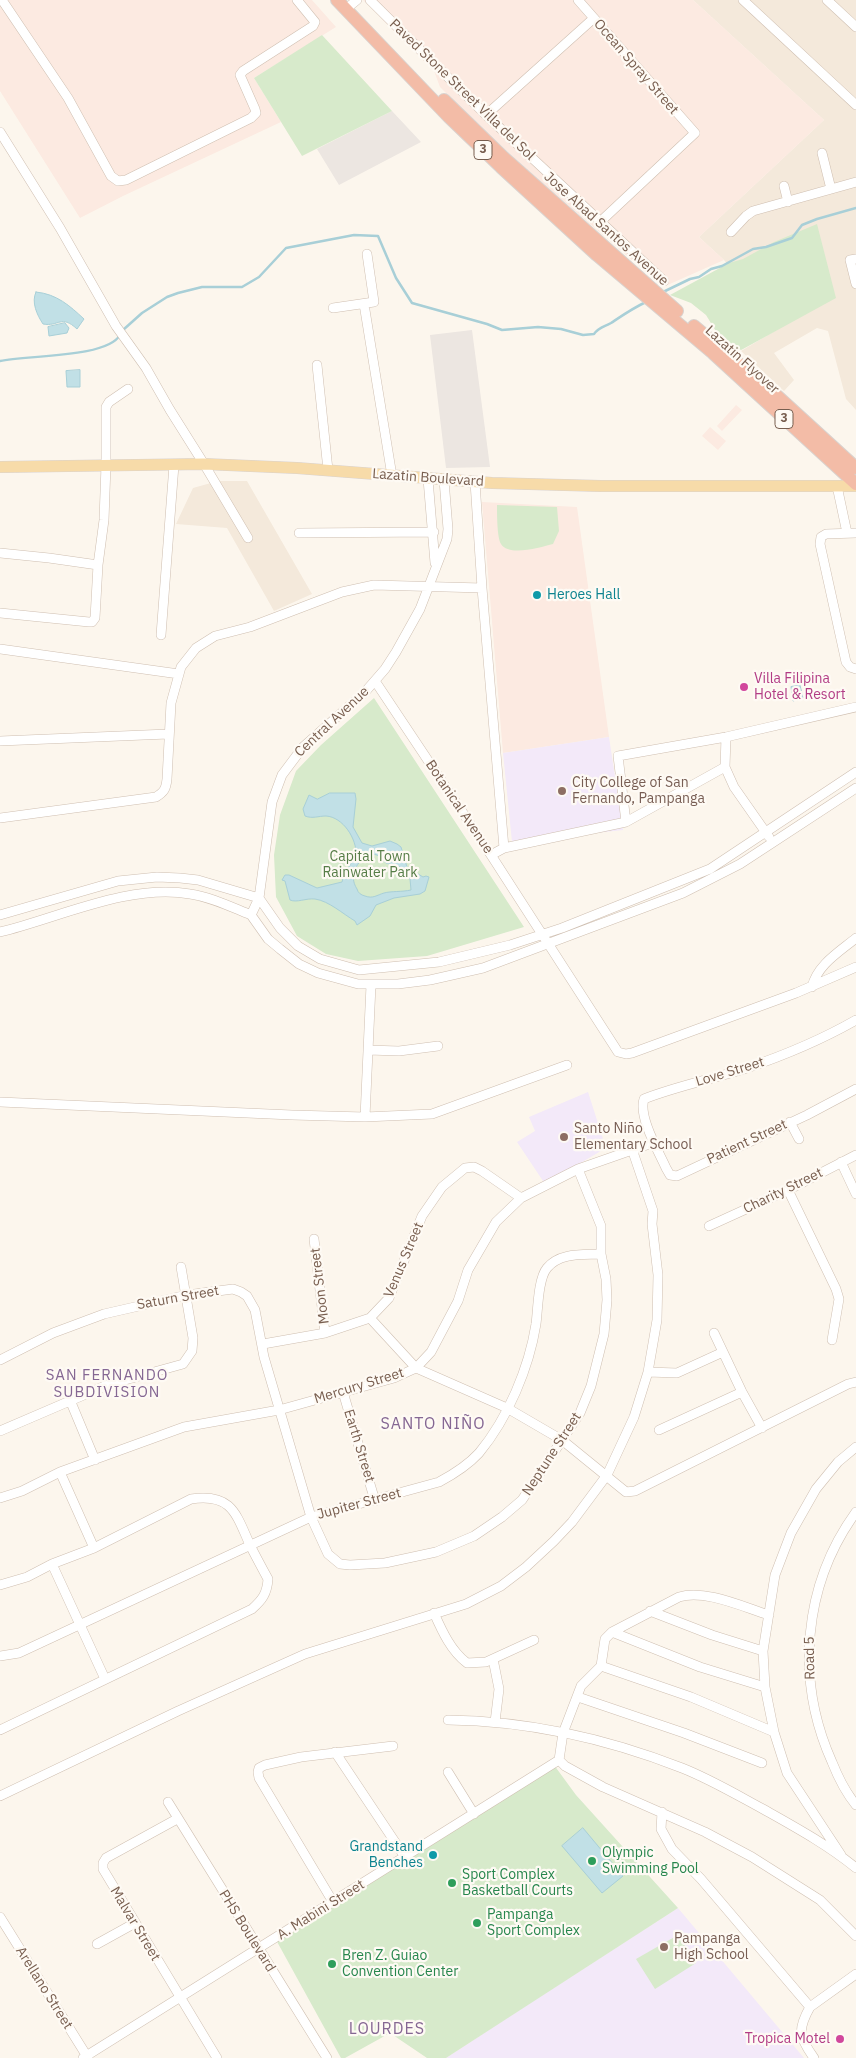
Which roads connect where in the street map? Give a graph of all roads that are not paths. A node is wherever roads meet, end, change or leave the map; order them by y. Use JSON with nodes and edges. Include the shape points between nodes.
{"nodes":[{"id":1,"x":297,"y":0,"type":"edge"},
{"id":2,"x":370,"y":0,"type":"edge"},
{"id":3,"x":578,"y":0,"type":"edge"},
{"id":4,"x":744,"y":0,"type":"edge"},
{"id":5,"x":827,"y":0,"type":"edge"},
{"id":6,"x":6,"y":1,"type":"edge"},
{"id":7,"x":348,"y":3,"type":"edge"},
{"id":8,"x":594,"y":18,"type":"junction"},
{"id":9,"x":856,"y":27,"type":"edge"},
{"id":10,"x":856,"y":105,"type":"edge"},
{"id":11,"x":486,"y":115,"type":"junction"},
{"id":12,"x":0,"y":132,"type":"edge"},
{"id":13,"x":822,"y":153,"type":"dead end"},
{"id":14,"x":856,"y":182,"type":"edge"},
{"id":15,"x":784,"y":186,"type":"dead end"},
{"id":16,"x":831,"y":189,"type":"junction"},
{"id":17,"x":788,"y":202,"type":"junction"},
{"id":18,"x":600,"y":222,"type":"junction"},
{"id":19,"x":731,"y":232,"type":"dead end"},
{"id":20,"x":367,"y":254,"type":"dead end"},
{"id":21,"x":853,"y":260,"type":"edge"},
{"id":22,"x":664,"y":281,"type":"dead end"},
{"id":23,"x":856,"y":284,"type":"edge"},
{"id":24,"x":364,"y":304,"type":"junction"},
{"id":25,"x":333,"y":308,"type":"dead end"},
{"id":26,"x":674,"y":316,"type":"junction"},
{"id":27,"x":316,"y":365,"type":"dead end"},
{"id":28,"x":128,"y":389,"type":"dead end"},
{"id":29,"x":204,"y":464,"type":"junction"},
{"id":30,"x":106,"y":465,"type":"junction"},
{"id":31,"x":174,"y":465,"type":"junction"},
{"id":32,"x":0,"y":467,"type":"edge"},
{"id":33,"x":856,"y":468,"type":"edge"},
{"id":34,"x":328,"y":470,"type":"junction"},
{"id":35,"x":392,"y":476,"type":"junction"},
{"id":36,"x":428,"y":478,"type":"junction"},
{"id":37,"x":444,"y":480,"type":"junction"},
{"id":38,"x":475,"y":482,"type":"junction"},
{"id":39,"x":855,"y":484,"type":"edge"},
{"id":40,"x":837,"y":486,"type":"junction"},
{"id":41,"x":434,"y":532,"type":"junction"},
{"id":42,"x":299,"y":533,"type":"dead end"},
{"id":43,"x":851,"y":533,"type":"edge"},
{"id":44,"x":248,"y":538,"type":"dead end"},
{"id":45,"x":0,"y":553,"type":"edge"},
{"id":46,"x":98,"y":565,"type":"junction"},
{"id":47,"x":436,"y":569,"type":"junction"},
{"id":48,"x":429,"y":586,"type":"junction"},
{"id":49,"x":482,"y":588,"type":"junction"},
{"id":50,"x":0,"y":613,"type":"edge"},
{"id":51,"x":161,"y":635,"type":"dead end"},
{"id":52,"x":0,"y":649,"type":"edge"},
{"id":53,"x":856,"y":669,"type":"edge"},
{"id":54,"x":179,"y":674,"type":"junction"},
{"id":55,"x":376,"y":681,"type":"junction"},
{"id":56,"x":856,"y":707,"type":"edge"},
{"id":57,"x":168,"y":734,"type":"junction"},
{"id":58,"x":726,"y":737,"type":"junction"},
{"id":59,"x":0,"y":741,"type":"edge"},
{"id":60,"x":725,"y":767,"type":"junction"},
{"id":61,"x":856,"y":772,"type":"edge"},
{"id":62,"x":856,"y":788,"type":"edge"},
{"id":63,"x":0,"y":818,"type":"edge"},
{"id":64,"x":626,"y":822,"type":"junction"},
{"id":65,"x":766,"y":832,"type":"junction"},
{"id":66,"x":772,"y":842,"type":"junction"},
{"id":67,"x":504,"y":848,"type":"junction"},
{"id":68,"x":491,"y":855,"type":"junction"},
{"id":69,"x":259,"y":898,"type":"junction"},
{"id":70,"x":251,"y":915,"type":"junction"},
{"id":71,"x":0,"y":916,"type":"edge"},
{"id":72,"x":0,"y":929,"type":"edge"},
{"id":73,"x":542,"y":934,"type":"junction"},
{"id":74,"x":856,"y":938,"type":"edge"},
{"id":75,"x":548,"y":944,"type":"junction"},
{"id":76,"x":856,"y":968,"type":"edge"},
{"id":77,"x":371,"y":985,"type":"junction"},
{"id":78,"x":812,"y":987,"type":"junction"},
{"id":79,"x":856,"y":1020,"type":"edge"},
{"id":80,"x":438,"y":1046,"type":"dead end"},
{"id":81,"x":368,"y":1050,"type":"junction"},
{"id":82,"x":567,"y":1065,"type":"dead end"},
{"id":83,"x":856,"y":1089,"type":"edge"},
{"id":84,"x":0,"y":1102,"type":"edge"},
{"id":85,"x":365,"y":1117,"type":"junction"},
{"id":86,"x":790,"y":1122,"type":"junction"},
{"id":87,"x":799,"y":1139,"type":"dead end"},
{"id":88,"x":655,"y":1142,"type":"junction"},
{"id":89,"x":632,"y":1152,"type":"junction"},
{"id":90,"x":856,"y":1155,"type":"edge"},
{"id":91,"x":841,"y":1162,"type":"junction"},
{"id":92,"x":578,"y":1169,"type":"junction"},
{"id":93,"x":788,"y":1190,"type":"junction"},
{"id":94,"x":856,"y":1194,"type":"edge"},
{"id":95,"x":521,"y":1198,"type":"junction"},
{"id":96,"x":709,"y":1226,"type":"dead end"},
{"id":97,"x":314,"y":1238,"type":"dead end"},
{"id":98,"x":601,"y":1254,"type":"junction"},
{"id":99,"x":181,"y":1267,"type":"dead end"},
{"id":100,"x":187,"y":1295,"type":"junction"},
{"id":101,"x":370,"y":1318,"type":"junction"},
{"id":102,"x":714,"y":1332,"type":"dead end"},
{"id":103,"x":325,"y":1333,"type":"junction"},
{"id":104,"x":832,"y":1340,"type":"dead end"},
{"id":105,"x":263,"y":1344,"type":"junction"},
{"id":106,"x":724,"y":1352,"type":"junction"},
{"id":107,"x":0,"y":1360,"type":"edge"},
{"id":108,"x":416,"y":1368,"type":"junction"},
{"id":109,"x":648,"y":1372,"type":"junction"},
{"id":110,"x":856,"y":1382,"type":"edge"},
{"id":111,"x":343,"y":1392,"type":"junction"},
{"id":112,"x":742,"y":1392,"type":"junction"},
{"id":113,"x":70,"y":1400,"type":"junction"},
{"id":114,"x":506,"y":1408,"type":"junction"},
{"id":115,"x":279,"y":1410,"type":"junction"},
{"id":116,"x":762,"y":1428,"type":"junction"},
{"id":117,"x":659,"y":1430,"type":"dead end"},
{"id":118,"x":0,"y":1432,"type":"edge"},
{"id":119,"x":562,"y":1440,"type":"junction"},
{"id":120,"x":856,"y":1447,"type":"edge"},
{"id":121,"x":95,"y":1460,"type":"junction"},
{"id":122,"x":60,"y":1472,"type":"junction"},
{"id":123,"x":607,"y":1475,"type":"junction"},
{"id":124,"x":0,"y":1498,"type":"edge"},
{"id":125,"x":375,"y":1500,"type":"junction"},
{"id":126,"x":856,"y":1512,"type":"edge"},
{"id":127,"x":311,"y":1517,"type":"junction"},
{"id":128,"x":250,"y":1546,"type":"junction"},
{"id":129,"x":94,"y":1548,"type":"junction"},
{"id":130,"x":52,"y":1564,"type":"junction"},
{"id":131,"x":0,"y":1585,"type":"edge"},
{"id":132,"x":650,"y":1611,"type":"junction"},
{"id":133,"x":434,"y":1613,"type":"junction"},
{"id":134,"x":768,"y":1615,"type":"junction"},
{"id":135,"x":80,"y":1625,"type":"junction"},
{"id":136,"x":612,"y":1632,"type":"junction"},
{"id":137,"x":534,"y":1640,"type":"dead end"},
{"id":138,"x":763,"y":1651,"type":"junction"},
{"id":139,"x":0,"y":1656,"type":"edge"},
{"id":140,"x":493,"y":1660,"type":"junction"},
{"id":141,"x":601,"y":1666,"type":"junction"},
{"id":142,"x":106,"y":1679,"type":"junction"},
{"id":143,"x":765,"y":1687,"type":"junction"},
{"id":144,"x":578,"y":1697,"type":"junction"},
{"id":145,"x":448,"y":1720,"type":"dead end"},
{"id":146,"x":495,"y":1722,"type":"junction"},
{"id":147,"x":0,"y":1730,"type":"edge"},
{"id":148,"x":563,"y":1732,"type":"junction"},
{"id":149,"x":774,"y":1732,"type":"junction"},
{"id":150,"x":393,"y":1746,"type":"dead end"},
{"id":151,"x":335,"y":1752,"type":"junction"},
{"id":152,"x":559,"y":1760,"type":"junction"},
{"id":153,"x":762,"y":1763,"type":"dead end"},
{"id":154,"x":448,"y":1772,"type":"dead end"},
{"id":155,"x":0,"y":1796,"type":"edge"},
{"id":156,"x":168,"y":1802,"type":"dead end"},
{"id":157,"x":856,"y":1805,"type":"edge"},
{"id":158,"x":662,"y":1812,"type":"junction"},
{"id":159,"x":474,"y":1814,"type":"junction"},
{"id":160,"x":178,"y":1819,"type":"junction"},
{"id":161,"x":841,"y":1855,"type":"junction"},
{"id":162,"x":405,"y":1857,"type":"junction"},
{"id":163,"x":856,"y":1868,"type":"edge"},
{"id":164,"x":333,"y":1902,"type":"junction"},
{"id":165,"x":0,"y":1917,"type":"edge"},
{"id":166,"x":135,"y":1923,"type":"junction"},
{"id":167,"x":856,"y":1936,"type":"edge"},
{"id":168,"x":97,"y":1944,"type":"dead end"},
{"id":169,"x":259,"y":1949,"type":"junction"},
{"id":170,"x":856,"y":1974,"type":"edge"},
{"id":171,"x":180,"y":1998,"type":"junction"},
{"id":172,"x":810,"y":2007,"type":"junction"},
{"id":173,"x":86,"y":2057,"type":"edge"},
{"id":174,"x":217,"y":2058,"type":"edge"},
{"id":175,"x":327,"y":2058,"type":"edge"},
{"id":176,"x":814,"y":2058,"type":"edge"}],
"edges":[{"from":1,"to":6,"type":"street","via":[[313,18],[313,26],[240,75],[256,114],[126,180],[118,181],[111,176],[68,98]]},
{"from":2,"to":11,"type":"street","name":"Paved Stone Street Villa del Sol"},
{"from":3,"to":8,"type":"street","name":"Ocean Spray Street"},
{"from":4,"to":10,"type":"street"},
{"from":5,"to":9,"type":"street"},
{"from":7,"to":26,"type":"highway","name":"Jose Abad Santos Avenue","number":"3","via":[[504,158]]},
{"from":8,"to":11,"type":"street"},
{"from":8,"to":18,"type":"street","name":"Ocean Spray Street","via":[[695,133]]},
{"from":11,"to":18,"type":"street","name":"Paved Stone Street Villa del Sol"},
{"from":12,"to":29,"type":"street","via":[[116,326],[146,368]]},
{"from":13,"to":16,"type":"street"},
{"from":14,"to":16,"type":"street"},
{"from":15,"to":17,"type":"street"},
{"from":16,"to":17,"type":"street"},
{"from":17,"to":19,"type":"street","via":[[753,212]]},
{"from":18,"to":22,"type":"street","name":"Paved Stone Street Villa del Sol"},
{"from":20,"to":24,"type":"street","via":[[374,302]]},
{"from":21,"to":23,"type":"street"},
{"from":24,"to":25,"type":"street"},
{"from":24,"to":35,"type":"street"},
{"from":26,"to":33,"type":"highway","name":"Jose Abad Santos Avenue","number":"3","via":[[777,396]]},
{"from":26,"to":39,"type":"highway","name":"Lazatin Flyover","number":"3"},
{"from":26,"to":39,"type":"highway","name":"Jose Abad Santos Avenue","number":"3","via":[[748,392]]},
{"from":27,"to":34,"type":"street"},
{"from":28,"to":30,"type":"street","via":[[106,407]]},
{"from":29,"to":31,"type":"main road","name":"Lazatin Boulevard"},
{"from":29,"to":34,"type":"main road","name":"Lazatin Boulevard"},
{"from":29,"to":44,"type":"street"},
{"from":30,"to":31,"type":"main road","name":"Lazatin Boulevard"},
{"from":30,"to":32,"type":"main road","name":"Lazatin Boulevard"},
{"from":30,"to":46,"type":"street"},
{"from":31,"to":51,"type":"street"},
{"from":34,"to":35,"type":"main road","name":"Lazatin Boulevard"},
{"from":35,"to":36,"type":"main road","name":"Lazatin Boulevard"},
{"from":36,"to":37,"type":"main road","name":"Lazatin Boulevard"},
{"from":36,"to":41,"type":"street","name":"Central Avenue"},
{"from":37,"to":38,"type":"main road","name":"Lazatin Boulevard"},
{"from":37,"to":47,"type":"street","name":"Central Avenue","via":[[448,529]]},
{"from":38,"to":40,"type":"main road","name":"Lazatin Boulevard","via":[[601,486]]},
{"from":38,"to":49,"type":"street"},
{"from":39,"to":40,"type":"main road","name":"Lazatin Boulevard"},
{"from":40,"to":43,"type":"street"},
{"from":41,"to":42,"type":"street"},
{"from":41,"to":47,"type":"street","name":"Central Avenue"},
{"from":43,"to":53,"type":"street","via":[[826,534],[821,537],[820,544],[846,662]]},
{"from":45,"to":46,"type":"street"},
{"from":46,"to":50,"type":"street","via":[[95,618],[92,622]]},
{"from":47,"to":48,"type":"street","name":"Central Avenue"},
{"from":48,"to":49,"type":"street"},
{"from":48,"to":54,"type":"street","via":[[374,585],[342,592],[250,627],[215,636],[196,648]]},
{"from":48,"to":55,"type":"street","name":"Central Avenue","via":[[400,646]]},
{"from":49,"to":67,"type":"street"},
{"from":52,"to":54,"type":"street"},
{"from":54,"to":57,"type":"street","via":[[171,703]]},
{"from":55,"to":68,"type":"street","name":"Botanical Avenue"},
{"from":55,"to":69,"type":"street","name":"Central Avenue","via":[[303,747],[282,775],[269,814]]},
{"from":56,"to":58,"type":"street"},
{"from":57,"to":59,"type":"street"},
{"from":57,"to":63,"type":"street","via":[[166,789],[156,797]]},
{"from":58,"to":60,"type":"street"},
{"from":58,"to":64,"type":"street","via":[[618,756]]},
{"from":60,"to":64,"type":"street"},
{"from":60,"to":65,"type":"street","via":[[734,787]]},
{"from":61,"to":65,"type":"street"},
{"from":62,"to":66,"type":"street"},
{"from":64,"to":67,"type":"street"},
{"from":65,"to":66,"type":"street"},
{"from":65,"to":73,"type":"street","via":[[710,869]]},
{"from":66,"to":75,"type":"street","via":[[740,864],[683,894]]},
{"from":67,"to":68,"type":"street"},
{"from":68,"to":73,"type":"street","name":"Botanical Avenue"},
{"from":69,"to":70,"type":"street","name":"Central Avenue"},
{"from":69,"to":71,"type":"street","via":[[198,880],[157,877],[118,881]]},
{"from":69,"to":73,"type":"street","via":[[280,928],[298,946],[320,959],[359,970],[439,962]]},
{"from":70,"to":72,"type":"street","via":[[190,894],[143,893]]},
{"from":70,"to":77,"type":"street","via":[[268,939],[299,964],[338,980]]},
{"from":73,"to":75,"type":"street","name":"Botanical Avenue"},
{"from":74,"to":78,"type":"street","via":[[820,969],[814,976]]},
{"from":75,"to":77,"type":"street","via":[[482,968],[430,980]]},
{"from":75,"to":78,"type":"street","name":"Botanical Avenue","via":[[622,1054]]},
{"from":76,"to":78,"type":"street"},
{"from":77,"to":81,"type":"street"},
{"from":79,"to":88,"type":"street","name":"Love Street","via":[[798,1050],[644,1100],[644,1115]]},
{"from":80,"to":81,"type":"street","via":[[398,1051]]},
{"from":81,"to":85,"type":"street"},
{"from":82,"to":85,"type":"street","via":[[432,1114]]},
{"from":83,"to":86,"type":"street","name":"Patient Street"},
{"from":84,"to":85,"type":"street"},
{"from":86,"to":87,"type":"street"},
{"from":86,"to":88,"type":"street","name":"Patient Street","via":[[677,1176],[670,1175]]},
{"from":88,"to":89,"type":"street","name":"Mercury Street"},
{"from":89,"to":92,"type":"street","name":"Mercury Street"},
{"from":89,"to":109,"type":"street","via":[[653,1211],[658,1275],[657,1320]]},
{"from":90,"to":91,"type":"street","name":"Charity Street"},
{"from":91,"to":93,"type":"street","name":"Charity Street"},
{"from":91,"to":94,"type":"street"},
{"from":92,"to":95,"type":"street","name":"Mercury Street"},
{"from":92,"to":98,"type":"street","name":"Neptune Street","via":[[601,1226]]},
{"from":93,"to":96,"type":"street","name":"Charity Street"},
{"from":93,"to":104,"type":"street","via":[[839,1299]]},
{"from":95,"to":101,"type":"street","name":"Venus Street","via":[[474,1167],[465,1168],[454,1176],[422,1216],[389,1298]]},
{"from":95,"to":108,"type":"street","name":"Mercury Street","via":[[496,1222],[468,1270],[458,1301],[431,1352]]},
{"from":97,"to":103,"type":"street","name":"Moon Street"},
{"from":98,"to":114,"type":"street","name":"Jupiter Street","via":[[572,1255],[556,1260],[546,1268],[541,1280],[532,1343]]},
{"from":98,"to":119,"type":"street","name":"Neptune Street","via":[[607,1300],[604,1334],[591,1386],[580,1413]]},
{"from":99,"to":100,"type":"street"},
{"from":100,"to":105,"type":"street","name":"Saturn Street","via":[[233,1289],[241,1292],[255,1310]]},
{"from":100,"to":107,"type":"street","name":"Saturn Street","via":[[104,1314],[53,1333]]},
{"from":100,"to":113,"type":"street","via":[[193,1338],[192,1351],[183,1364],[114,1382]]},
{"from":101,"to":103,"type":"street","name":"Venus Street"},
{"from":101,"to":108,"type":"street"},
{"from":102,"to":106,"type":"street"},
{"from":103,"to":105,"type":"street","name":"Venus Street"},
{"from":105,"to":115,"type":"street","name":"Saturn Street"},
{"from":106,"to":109,"type":"street","via":[[677,1372]]},
{"from":106,"to":112,"type":"street"},
{"from":108,"to":111,"type":"street","name":"Mercury Street","via":[[394,1378]]},
{"from":108,"to":114,"type":"street"},
{"from":109,"to":123,"type":"street","via":[[634,1418]]},
{"from":110,"to":116,"type":"street"},
{"from":111,"to":115,"type":"street","name":"Mercury Street"},
{"from":111,"to":125,"type":"street","name":"Earth Street"},
{"from":112,"to":116,"type":"street"},
{"from":112,"to":117,"type":"street"},
{"from":113,"to":118,"type":"street"},
{"from":113,"to":121,"type":"street"},
{"from":114,"to":119,"type":"street"},
{"from":114,"to":125,"type":"street","name":"Jupiter Street","via":[[478,1454],[456,1473],[439,1482]]},
{"from":115,"to":121,"type":"street","name":"Mercury Street","via":[[184,1427]]},
{"from":115,"to":127,"type":"street","name":"Neptune Street"},
{"from":116,"to":123,"type":"street","via":[[635,1491],[626,1492]]},
{"from":119,"to":123,"type":"street"},
{"from":119,"to":127,"type":"street","name":"Neptune Street","via":[[522,1500],[502,1518],[463,1542],[436,1552],[385,1563],[340,1564],[323,1546]]},
{"from":120,"to":134,"type":"street","via":[[838,1462],[801,1513],[775,1575]]},
{"from":121,"to":122,"type":"street","name":"Mercury Street"},
{"from":122,"to":124,"type":"street","name":"Mercury Street"},
{"from":122,"to":129,"type":"street"},
{"from":123,"to":133,"type":"street","via":[[572,1522],[526,1567],[466,1604]]},
{"from":125,"to":127,"type":"street","name":"Jupiter Street"},
{"from":126,"to":157,"type":"street","name":"Road 5","via":[[834,1548],[822,1577],[810,1625],[808,1658],[820,1734]]},
{"from":127,"to":128,"type":"street","name":"Jupiter Street"},
{"from":128,"to":129,"type":"street","via":[[237,1514],[228,1503],[200,1498],[191,1499]]},
{"from":128,"to":135,"type":"street","name":"Jupiter Street"},
{"from":128,"to":142,"type":"street","via":[[268,1579],[268,1590],[263,1599],[252,1609]]},
{"from":129,"to":130,"type":"street"},
{"from":130,"to":131,"type":"street","via":[[27,1577]]},
{"from":130,"to":135,"type":"street"},
{"from":132,"to":134,"type":"street","via":[[688,1594]]},
{"from":132,"to":136,"type":"street"},
{"from":132,"to":138,"type":"street"},
{"from":133,"to":140,"type":"street","via":[[451,1646],[467,1664]]},
{"from":133,"to":155,"type":"street","via":[[304,1654],[178,1710]]},
{"from":134,"to":138,"type":"street"},
{"from":135,"to":139,"type":"street","name":"Jupiter Street","via":[[19,1653]]},
{"from":135,"to":142,"type":"street"},
{"from":136,"to":141,"type":"street","via":[[605,1639]]},
{"from":136,"to":143,"type":"street","via":[[700,1667]]},
{"from":137,"to":140,"type":"street"},
{"from":138,"to":143,"type":"street"},
{"from":140,"to":146,"type":"street","via":[[499,1690]]},
{"from":141,"to":144,"type":"street","via":[[581,1686]]},
{"from":141,"to":149,"type":"street","via":[[683,1694]]},
{"from":142,"to":147,"type":"street"},
{"from":143,"to":149,"type":"street"},
{"from":144,"to":148,"type":"street"},
{"from":144,"to":153,"type":"street"},
{"from":145,"to":146,"type":"street"},
{"from":146,"to":148,"type":"street"},
{"from":148,"to":152,"type":"street"},
{"from":148,"to":161,"type":"street","via":[[688,1771]]},
{"from":149,"to":161,"type":"street","via":[[787,1773]]},
{"from":150,"to":151,"type":"street"},
{"from":151,"to":162,"type":"street"},
{"from":151,"to":164,"type":"street","via":[[265,1765],[258,1772]]},
{"from":152,"to":158,"type":"street","via":[[602,1787]]},
{"from":152,"to":159,"type":"street","name":"A. Mabini Street"},
{"from":154,"to":159,"type":"street"},
{"from":156,"to":160,"type":"street","name":"PHS Boulevard"},
{"from":158,"to":167,"type":"street","via":[[713,1836],[790,1880],[820,1900]]},
{"from":158,"to":172,"type":"street","via":[[661,1829],[672,1849]]},
{"from":159,"to":162,"type":"street","name":"A. Mabini Street"},
{"from":160,"to":166,"type":"street","name":"Malvar Street","via":[[106,1858],[103,1863],[103,1869]]},
{"from":160,"to":169,"type":"street","name":"PHS Boulevard"},
{"from":161,"to":163,"type":"street"},
{"from":162,"to":164,"type":"street","name":"A. Mabini Street"},
{"from":164,"to":169,"type":"street","name":"A. Mabini Street"},
{"from":165,"to":173,"type":"street","name":"Arellano Street"},
{"from":166,"to":168,"type":"street"},
{"from":166,"to":171,"type":"street","name":"Malvar Street"},
{"from":169,"to":171,"type":"street","name":"A. Mabini Street"},
{"from":169,"to":175,"type":"street","name":"PHS Boulevard"},
{"from":170,"to":172,"type":"street"},
{"from":171,"to":173,"type":"street","name":"A. Mabini Street"},
{"from":171,"to":174,"type":"street","name":"Malvar Street"},
{"from":172,"to":176,"type":"street","via":[[800,2031]]}]}
